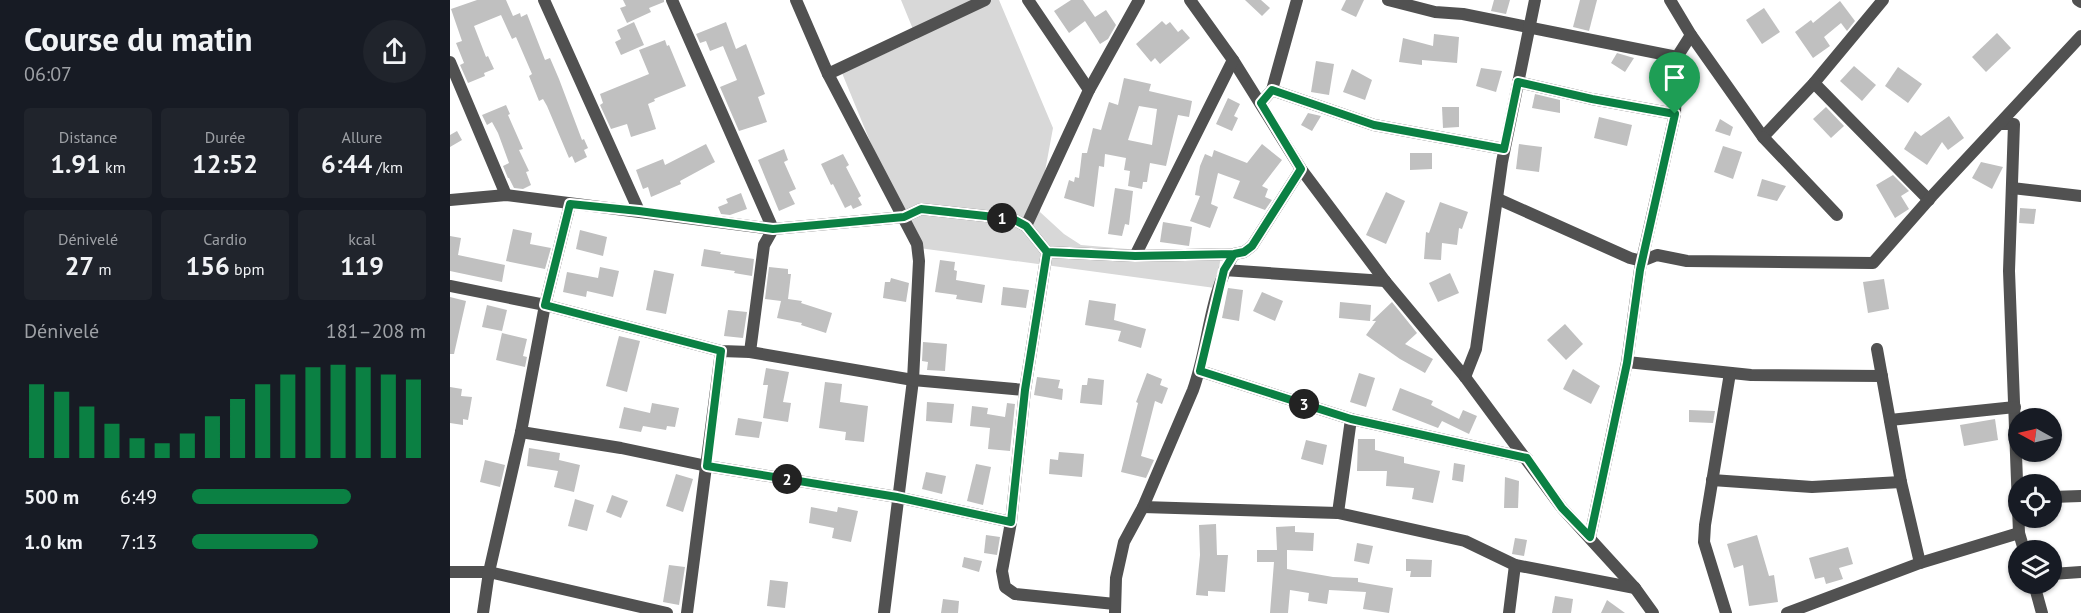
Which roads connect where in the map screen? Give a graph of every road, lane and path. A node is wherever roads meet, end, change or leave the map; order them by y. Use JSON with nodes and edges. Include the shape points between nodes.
{"nodes":[{"id":1,"x":544,"y":0,"type":"edge"},
{"id":2,"x":672,"y":0,"type":"edge"},
{"id":3,"x":796,"y":0,"type":"edge"},
{"id":4,"x":986,"y":0,"type":"edge"},
{"id":5,"x":1028,"y":0,"type":"edge"},
{"id":6,"x":1139,"y":0,"type":"edge"},
{"id":7,"x":1190,"y":0,"type":"edge"},
{"id":8,"x":1297,"y":0,"type":"edge"},
{"id":9,"x":1388,"y":0,"type":"edge"},
{"id":10,"x":1535,"y":0,"type":"edge"},
{"id":11,"x":1670,"y":0,"type":"edge"},
{"id":12,"x":1883,"y":0,"type":"edge"},
{"id":13,"x":1530,"y":27,"type":"junction"},
{"id":14,"x":1691,"y":34,"type":"junction"},
{"id":15,"x":2081,"y":36,"type":"edge"},
{"id":16,"x":1677,"y":57,"type":"junction"},
{"id":17,"x":1233,"y":60,"type":"junction"},
{"id":18,"x":450,"y":62,"type":"edge"},
{"id":19,"x":828,"y":74,"type":"junction"},
{"id":20,"x":1518,"y":82,"type":"junction"},
{"id":21,"x":1814,"y":83,"type":"junction"},
{"id":22,"x":1089,"y":90,"type":"junction"},
{"id":23,"x":1272,"y":90,"type":"junction"},
{"id":24,"x":1261,"y":103,"type":"junction"},
{"id":25,"x":1675,"y":114,"type":"junction"},
{"id":26,"x":2000,"y":124,"type":"junction"},
{"id":27,"x":1763,"y":137,"type":"junction"},
{"id":28,"x":1504,"y":149,"type":"junction"},
{"id":29,"x":1301,"y":169,"type":"junction"},
{"id":30,"x":2012,"y":188,"type":"junction"},
{"id":31,"x":506,"y":195,"type":"junction"},
{"id":32,"x":2081,"y":195,"type":"edge"},
{"id":33,"x":1498,"y":199,"type":"junction"},
{"id":34,"x":450,"y":200,"type":"edge"},
{"id":35,"x":1929,"y":200,"type":"junction"},
{"id":36,"x":570,"y":204,"type":"junction"},
{"id":37,"x":639,"y":211,"type":"junction"},
{"id":38,"x":1837,"y":215,"type":"dead end"},
{"id":39,"x":904,"y":217,"type":"junction"},
{"id":40,"x":1026,"y":226,"type":"junction"},
{"id":41,"x":773,"y":229,"type":"junction"},
{"id":42,"x":1047,"y":252,"type":"junction"},
{"id":43,"x":1234,"y":254,"type":"junction"},
{"id":44,"x":1135,"y":256,"type":"junction"},
{"id":45,"x":1642,"y":261,"type":"junction"},
{"id":46,"x":1224,"y":270,"type":"junction"},
{"id":47,"x":1385,"y":281,"type":"junction"},
{"id":48,"x":450,"y":286,"type":"edge"},
{"id":49,"x":545,"y":305,"type":"junction"},
{"id":50,"x":1877,"y":349,"type":"dead end"},
{"id":51,"x":721,"y":351,"type":"junction"},
{"id":52,"x":750,"y":352,"type":"junction"},
{"id":53,"x":1627,"y":363,"type":"junction"},
{"id":54,"x":1200,"y":371,"type":"junction"},
{"id":55,"x":1730,"y":373,"type":"junction"},
{"id":56,"x":1882,"y":376,"type":"junction"},
{"id":57,"x":1466,"y":377,"type":"junction"},
{"id":58,"x":913,"y":380,"type":"junction"},
{"id":59,"x":1025,"y":390,"type":"junction"},
{"id":60,"x":2015,"y":407,"type":"junction"},
{"id":61,"x":1351,"y":419,"type":"junction"},
{"id":62,"x":1890,"y":420,"type":"junction"},
{"id":63,"x":521,"y":432,"type":"junction"},
{"id":64,"x":1527,"y":458,"type":"junction"},
{"id":65,"x":707,"y":466,"type":"junction"},
{"id":66,"x":2018,"y":474,"type":"edge"},
{"id":67,"x":1712,"y":480,"type":"junction"},
{"id":68,"x":1901,"y":482,"type":"junction"},
{"id":69,"x":2062,"y":496,"type":"edge"},
{"id":70,"x":2081,"y":496,"type":"edge"},
{"id":71,"x":897,"y":497,"type":"junction"},
{"id":72,"x":1143,"y":507,"type":"junction"},
{"id":73,"x":1338,"y":513,"type":"junction"},
{"id":74,"x":1011,"y":522,"type":"junction"},
{"id":75,"x":2019,"y":528,"type":"edge"},
{"id":76,"x":2019,"y":533,"type":"junction"},
{"id":77,"x":1590,"y":537,"type":"junction"},
{"id":78,"x":2021,"y":540,"type":"edge"},
{"id":79,"x":1920,"y":563,"type":"junction"},
{"id":80,"x":1515,"y":565,"type":"junction"},
{"id":81,"x":450,"y":572,"type":"edge"},
{"id":82,"x":489,"y":572,"type":"junction"},
{"id":83,"x":2081,"y":572,"type":"edge"},
{"id":84,"x":2062,"y":573,"type":"edge"},
{"id":85,"x":1635,"y":588,"type":"junction"},
{"id":86,"x":2037,"y":594,"type":"edge"},
{"id":87,"x":1115,"y":608,"type":"edge"},
{"id":88,"x":483,"y":613,"type":"edge"},
{"id":89,"x":667,"y":613,"type":"edge"},
{"id":90,"x":687,"y":613,"type":"edge"},
{"id":91,"x":884,"y":613,"type":"edge"},
{"id":92,"x":1509,"y":613,"type":"edge"},
{"id":93,"x":1653,"y":613,"type":"edge"},
{"id":94,"x":1726,"y":613,"type":"edge"},
{"id":95,"x":1787,"y":613,"type":"edge"},
{"id":96,"x":2042,"y":613,"type":"edge"}],
"edges":[{"from":1,"to":37,"type":"street"},
{"from":2,"to":41,"type":"street"},
{"from":3,"to":19,"type":"street"},
{"from":4,"to":19,"type":"street"},
{"from":5,"to":22,"type":"street"},
{"from":6,"to":22,"type":"street"},
{"from":7,"to":17,"type":"street"},
{"from":8,"to":23,"type":"street"},
{"from":9,"to":13,"type":"street","via":[[1435,12]]},
{"from":10,"to":13,"type":"street"},
{"from":11,"to":14,"type":"street"},
{"from":12,"to":21,"type":"street"},
{"from":13,"to":16,"type":"street"},
{"from":13,"to":20,"type":"street"},
{"from":14,"to":16,"type":"street"},
{"from":14,"to":27,"type":"street"},
{"from":15,"to":26,"type":"street"},
{"from":16,"to":25,"type":"street"},
{"from":17,"to":24,"type":"street"},
{"from":17,"to":44,"type":"street"},
{"from":18,"to":31,"type":"street"},
{"from":19,"to":39,"type":"street"},
{"from":20,"to":25,"type":"street"},
{"from":20,"to":28,"type":"street"},
{"from":21,"to":27,"type":"street"},
{"from":21,"to":35,"type":"street"},
{"from":22,"to":40,"type":"street"},
{"from":23,"to":24,"type":"street"},
{"from":23,"to":28,"type":"street","via":[[1374,125]]},
{"from":24,"to":29,"type":"street"},
{"from":25,"to":45,"type":"street"},
{"from":26,"to":30,"type":"street","via":[[2014,124]]},
{"from":26,"to":35,"type":"street"},
{"from":27,"to":38,"type":"street"},
{"from":28,"to":33,"type":"street"},
{"from":29,"to":43,"type":"street","via":[[1252,246]]},
{"from":29,"to":47,"type":"street"},
{"from":30,"to":32,"type":"street"},
{"from":30,"to":60,"type":"street","via":[[2009,272]]},
{"from":31,"to":34,"type":"street"},
{"from":31,"to":36,"type":"street"},
{"from":33,"to":45,"type":"street"},
{"from":33,"to":57,"type":"street","via":[[1476,349]]},
{"from":35,"to":45,"type":"street","via":[[1873,263],[1687,261],[1657,255]]},
{"from":36,"to":37,"type":"street"},
{"from":36,"to":49,"type":"street"},
{"from":37,"to":41,"type":"street"},
{"from":39,"to":40,"type":"street","via":[[921,209],[1013,219]]},
{"from":39,"to":41,"type":"street"},
{"from":39,"to":58,"type":"street","via":[[917,244],[919,261]]},
{"from":40,"to":42,"type":"street"},
{"from":41,"to":52,"type":"street","via":[[764,245]]},
{"from":42,"to":44,"type":"street"},
{"from":42,"to":59,"type":"street"},
{"from":43,"to":44,"type":"street"},
{"from":43,"to":46,"type":"street"},
{"from":45,"to":53,"type":"street"},
{"from":46,"to":47,"type":"street"},
{"from":46,"to":54,"type":"street"},
{"from":47,"to":57,"type":"street"},
{"from":48,"to":49,"type":"street"},
{"from":49,"to":51,"type":"street"},
{"from":49,"to":63,"type":"street"},
{"from":50,"to":56,"type":"street"},
{"from":51,"to":52,"type":"street"},
{"from":51,"to":65,"type":"street"},
{"from":52,"to":58,"type":"street"},
{"from":53,"to":55,"type":"street"},
{"from":53,"to":77,"type":"street"},
{"from":54,"to":61,"type":"street"},
{"from":54,"to":72,"type":"street"},
{"from":55,"to":56,"type":"street"},
{"from":55,"to":67,"type":"street"},
{"from":56,"to":62,"type":"street"},
{"from":57,"to":64,"type":"street"},
{"from":58,"to":59,"type":"street"},
{"from":58,"to":71,"type":"street"},
{"from":59,"to":74,"type":"street"},
{"from":60,"to":62,"type":"street"},
{"from":60,"to":66,"type":"street"},
{"from":61,"to":64,"type":"street"},
{"from":61,"to":73,"type":"street"},
{"from":62,"to":68,"type":"street"},
{"from":63,"to":65,"type":"street"},
{"from":63,"to":82,"type":"street"},
{"from":64,"to":77,"type":"street","via":[[1562,508]]},
{"from":65,"to":71,"type":"street"},
{"from":65,"to":90,"type":"street"},
{"from":67,"to":68,"type":"street","via":[[1812,487]]},
{"from":67,"to":94,"type":"street","via":[[1704,542]]},
{"from":68,"to":79,"type":"street"},
{"from":69,"to":70,"type":"street"},
{"from":71,"to":74,"type":"street"},
{"from":71,"to":91,"type":"street"},
{"from":72,"to":73,"type":"street"},
{"from":72,"to":87,"type":"street","via":[[1124,542],[1116,578]]},
{"from":73,"to":80,"type":"street","via":[[1465,541]]},
{"from":74,"to":87,"type":"street","via":[[1002,571],[1005,587],[1015,594]]},
{"from":75,"to":76,"type":"street"},
{"from":76,"to":78,"type":"street"},
{"from":76,"to":79,"type":"street"},
{"from":77,"to":85,"type":"street"},
{"from":79,"to":95,"type":"street"},
{"from":80,"to":85,"type":"street"},
{"from":80,"to":92,"type":"street"},
{"from":81,"to":82,"type":"street"},
{"from":82,"to":88,"type":"street"},
{"from":82,"to":89,"type":"street"},
{"from":83,"to":84,"type":"street"},
{"from":85,"to":93,"type":"street"},
{"from":86,"to":96,"type":"street"}]}
